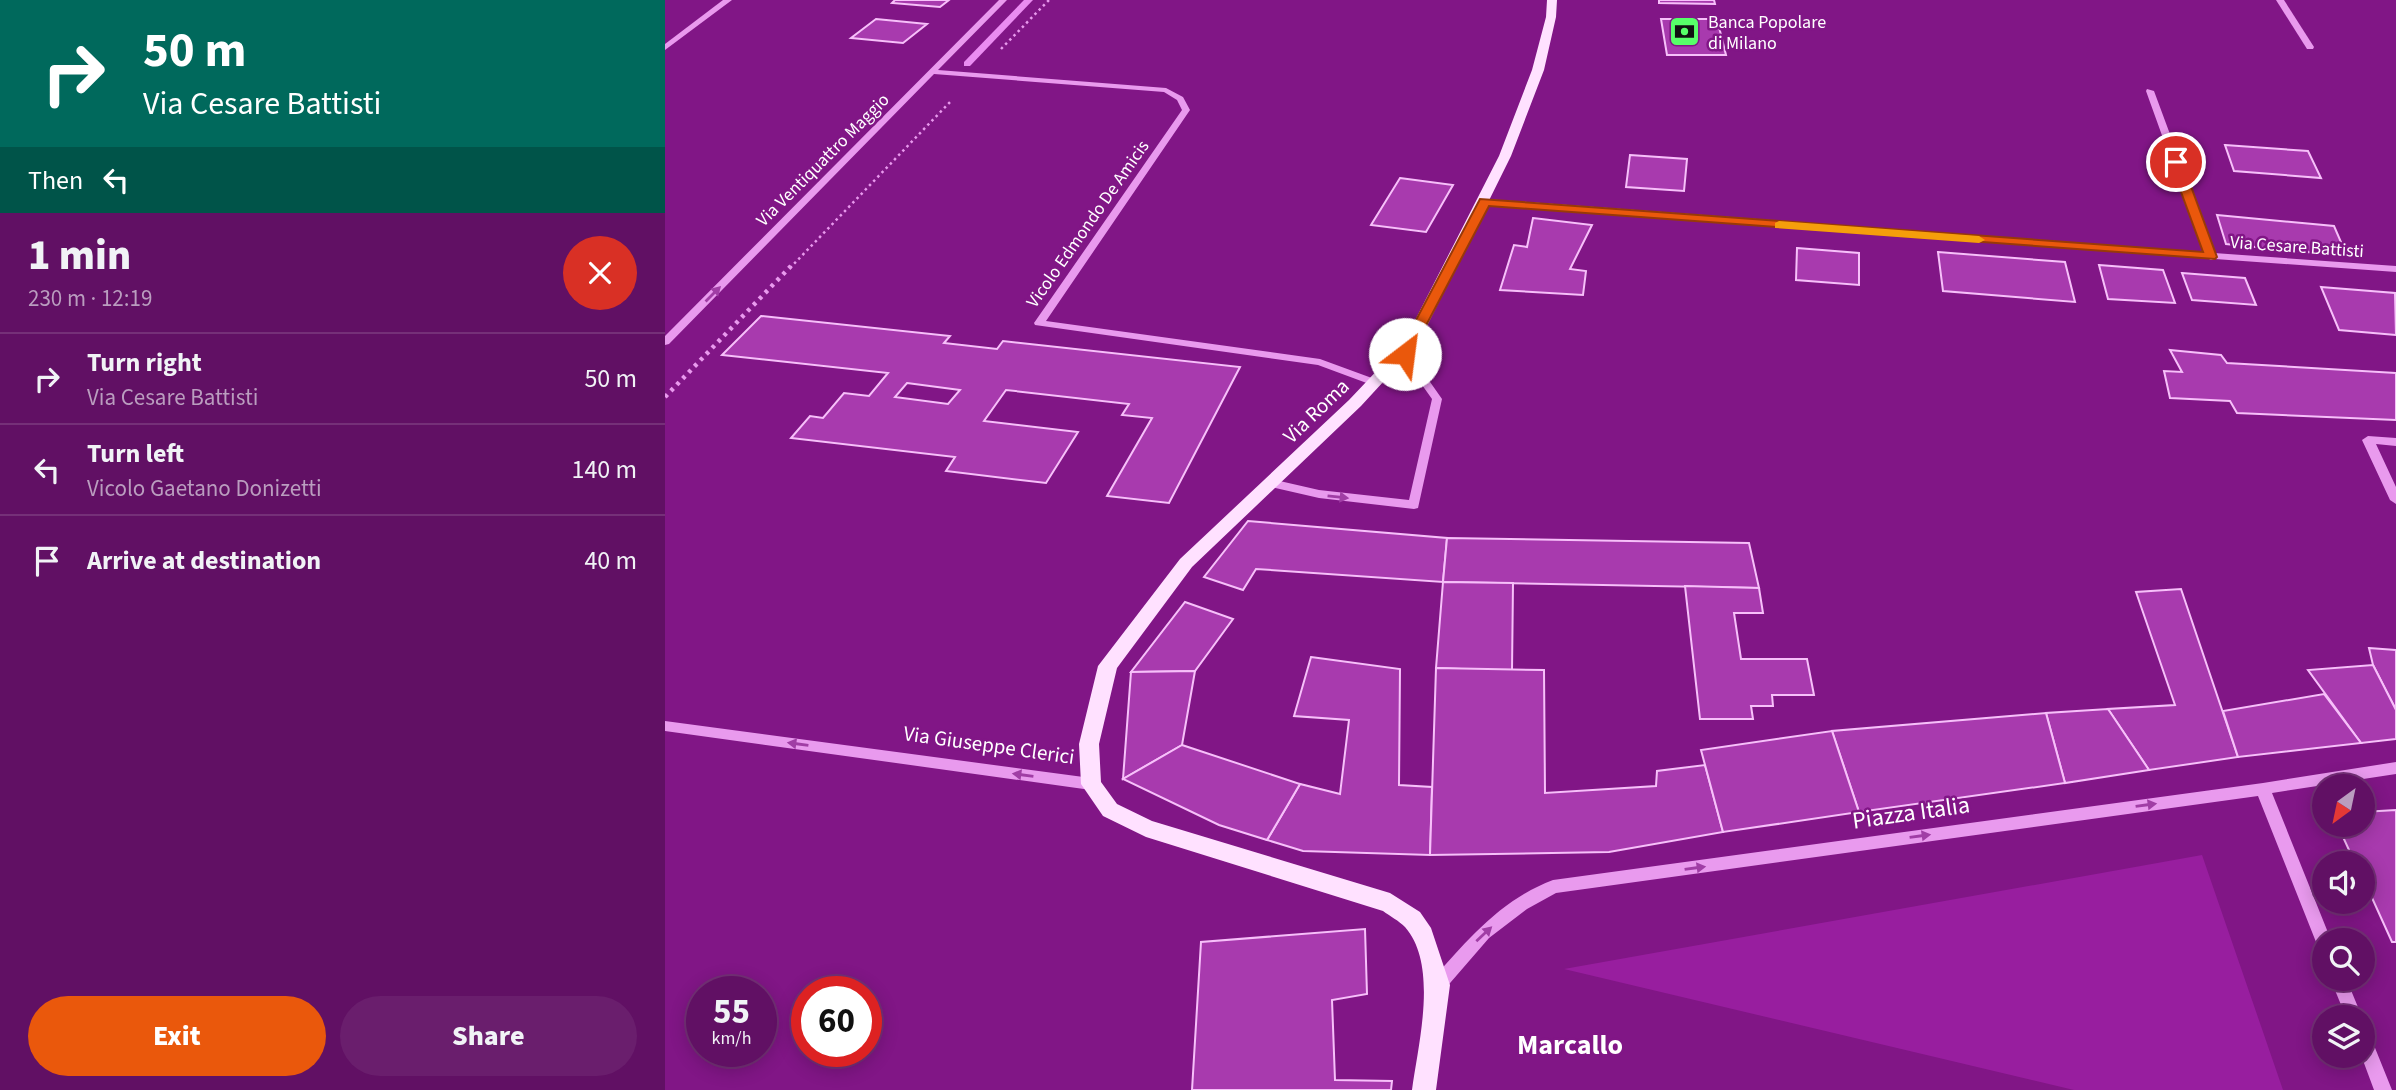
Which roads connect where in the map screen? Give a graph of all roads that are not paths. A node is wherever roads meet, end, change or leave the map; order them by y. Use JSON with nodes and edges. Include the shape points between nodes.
{"nodes":[{"id":1,"x":728,"y":0,"type":"edge"},
{"id":2,"x":1003,"y":0,"type":"edge"},
{"id":3,"x":1552,"y":0,"type":"edge"},
{"id":4,"x":2280,"y":0,"type":"edge"},
{"id":5,"x":2310,"y":47,"type":"dead end"},
{"id":6,"x":665,"y":48,"type":"edge"},
{"id":7,"x":934,"y":72,"type":"junction"},
{"id":8,"x":2150,"y":91,"type":"dead end"},
{"id":9,"x":1485,"y":202,"type":"junction"},
{"id":10,"x":2211,"y":257,"type":"junction"},
{"id":11,"x":2396,"y":269,"type":"edge"},
{"id":12,"x":665,"y":342,"type":"edge"},
{"id":13,"x":1405,"y":354,"type":"junction"},
{"id":14,"x":1376,"y":383,"type":"junction"},
{"id":15,"x":2396,"y":442,"type":"edge"},
{"id":16,"x":1271,"y":483,"type":"junction"},
{"id":17,"x":2396,"y":500,"type":"edge"},
{"id":18,"x":665,"y":726,"type":"edge"},
{"id":19,"x":2396,"y":768,"type":"edge"},
{"id":20,"x":1091,"y":784,"type":"junction"},
{"id":21,"x":2263,"y":789,"type":"junction"},
{"id":22,"x":2318,"y":928,"type":"edge"},
{"id":23,"x":1438,"y":985,"type":"junction"},
{"id":24,"x":2374,"y":1068,"type":"edge"},
{"id":25,"x":1424,"y":1090,"type":"edge"},
{"id":26,"x":2383,"y":1090,"type":"edge"}],
"edges":[{"from":1,"to":6,"type":"street"},
{"from":2,"to":7,"type":"street","name":"Via Ventiquattro Maggio"},
{"from":3,"to":9,"type":"main road","name":"Via Roma","via":[[1538,70]]},
{"from":4,"to":5,"type":"street"},
{"from":12,"to":7,"type":"street","name":"Via Ventiquattro Maggio","one_way":true},
{"from":7,"to":14,"type":"street","name":"Vicolo Edmondo De Amicis","via":[[1166,90],[1180,99],[1186,110],[1039,323],[1320,362]]},
{"from":8,"to":10,"type":"street"},
{"from":9,"to":10,"type":"street","name":"Via Cesare Battisti"},
{"from":9,"to":13,"type":"main road","name":"Via Roma"},
{"from":10,"to":11,"type":"street","name":"Via Cesare Battisti"},
{"from":13,"to":14,"type":"main road","name":"Via Roma"},
{"from":16,"to":13,"type":"street","one_way":true,"via":[[1319,495],[1414,505],[1437,399]]},
{"from":14,"to":16,"type":"main road","name":"Via Roma"},
{"from":15,"to":17,"type":"street","via":[[2368,440]]},
{"from":16,"to":20,"type":"main road","name":"Via Roma","via":[[1186,563],[1108,666],[1089,744]]},
{"from":20,"to":18,"type":"street","name":"Via Giuseppe Clerici","one_way":true},
{"from":19,"to":21,"type":"street","name":"Piazza Italia"},
{"from":20,"to":23,"type":"main road","name":"Via Giuseppe Clerici","via":[[1110,810],[1146,828],[1390,903],[1412,919],[1423,935]]},
{"from":21,"to":22,"type":"street"},
{"from":23,"to":21,"type":"street","name":"Piazza Italia","one_way":true,"via":[[1483,933],[1553,887]]},
{"from":23,"to":25,"type":"main road"},
{"from":24,"to":26,"type":"street"}]}
